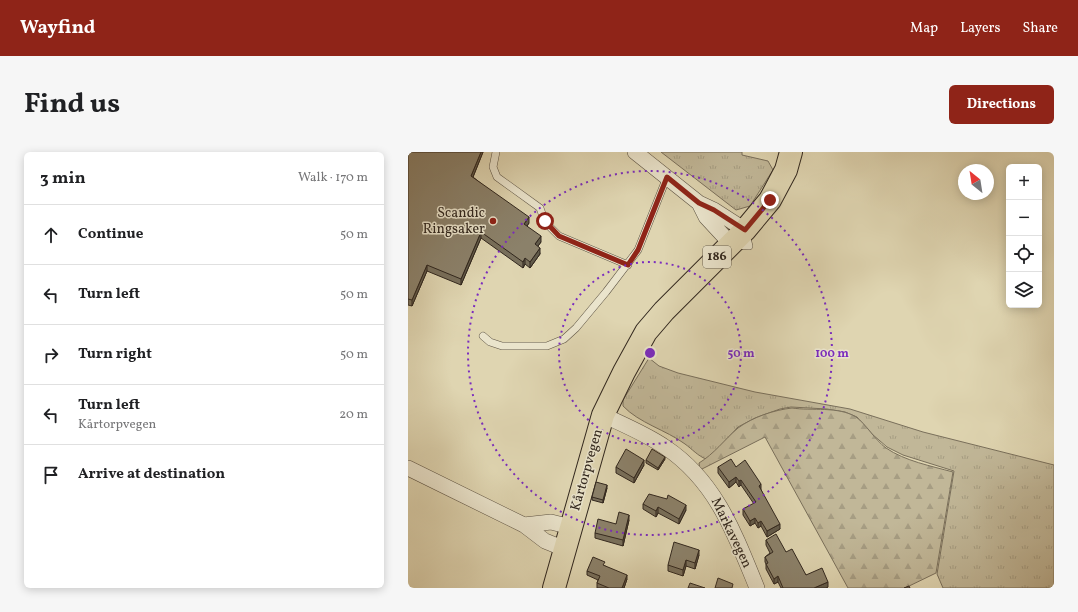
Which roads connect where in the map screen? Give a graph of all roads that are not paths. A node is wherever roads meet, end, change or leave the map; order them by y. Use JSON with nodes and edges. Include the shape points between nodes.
{"nodes":[{"id":1,"x":496,"y":152,"type":"edge"},
{"id":2,"x":635,"y":152,"type":"edge"},
{"id":3,"x":791,"y":152,"type":"edge"},
{"id":4,"x":804,"y":152,"type":"edge"},
{"id":5,"x":667,"y":177,"type":"junction"},
{"id":6,"x":741,"y":240,"type":"junction"},
{"id":7,"x":628,"y":265,"type":"junction"},
{"id":8,"x":483,"y":336,"type":"dead end"},
{"id":9,"x":599,"y":414,"type":"junction"},
{"id":10,"x":408,"y":468,"type":"edge"},
{"id":11,"x":524,"y":525,"type":"junction"},
{"id":12,"x":571,"y":527,"type":"junction"},
{"id":13,"x":565,"y":549,"type":"junction"},
{"id":14,"x":554,"y":588,"type":"edge"},
{"id":15,"x":756,"y":588,"type":"edge"}],
"edges":[{"from":1,"to":7,"type":"lane","via":[[493,167],[497,177],[540,208],[545,222],[554,232]]},
{"from":2,"to":5,"type":"street"},
{"from":3,"to":6,"type":"main road","name":"Kårtorpvegen","number":"186","via":[[778,187]]},
{"from":4,"to":6,"type":"main road","name":"Kårtorpvegen","number":"186","via":[[776,211]]},
{"from":5,"to":6,"type":"street","via":[[699,203],[714,210]]},
{"from":5,"to":7,"type":"lane","via":[[638,250]]},
{"from":6,"to":9,"type":"main road","name":"Kårtorpvegen","number":"186","via":[[634,357]]},
{"from":7,"to":8,"type":"lane","via":[[576,328],[557,343],[547,346],[502,346],[490,342]]},
{"from":9,"to":12,"type":"main road","name":"Kårtorpvegen","number":"186"},
{"from":9,"to":15,"type":"street","name":"Markavegen","via":[[664,446],[705,482],[730,525]]},
{"from":10,"to":11,"type":"street"},
{"from":11,"to":12,"type":"street","via":[[551,522]]},
{"from":11,"to":13,"type":"street","via":[[545,541]]},
{"from":12,"to":13,"type":"main road","name":"Kårtorpvegen","number":"186"},
{"from":13,"to":14,"type":"main road","name":"Kårtorpvegen","number":"186"}]}
